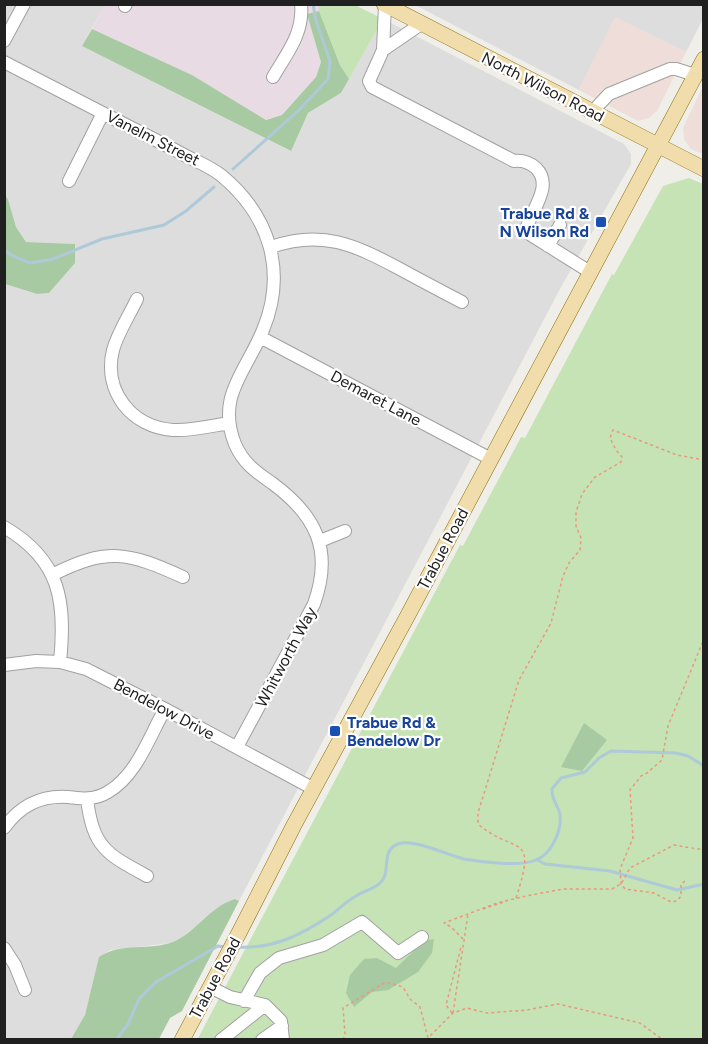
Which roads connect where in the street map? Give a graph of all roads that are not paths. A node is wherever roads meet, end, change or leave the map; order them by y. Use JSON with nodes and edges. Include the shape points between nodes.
{"nodes":[{"id":1,"x":24,"y":4,"type":"edge"},
{"id":2,"x":301,"y":4,"type":"edge"},
{"id":3,"x":384,"y":5,"type":"edge"},
{"id":4,"x":421,"y":24,"type":"junction"},
{"id":5,"x":4,"y":41,"type":"edge"},
{"id":6,"x":383,"y":50,"type":"junction"},
{"id":7,"x":704,"y":59,"type":"edge"},
{"id":8,"x":4,"y":62,"type":"edge"},
{"id":9,"x":695,"y":75,"type":"junction"},
{"id":10,"x":273,"y":77,"type":"dead end"},
{"id":11,"x":592,"y":112,"type":"junction"},
{"id":12,"x":104,"y":113,"type":"junction"},
{"id":13,"x":657,"y":146,"type":"junction"},
{"id":14,"x":704,"y":169,"type":"edge"},
{"id":15,"x":69,"y":181,"type":"dead end"},
{"id":16,"x":560,"y":225,"type":"dead end"},
{"id":17,"x":548,"y":246,"type":"junction"},
{"id":18,"x":271,"y":247,"type":"junction"},
{"id":19,"x":590,"y":272,"type":"junction"},
{"id":20,"x":137,"y":299,"type":"dead end"},
{"id":21,"x":462,"y":302,"type":"dead end"},
{"id":22,"x":260,"y":337,"type":"junction"},
{"id":23,"x":229,"y":423,"type":"junction"},
{"id":24,"x":491,"y":459,"type":"junction"},
{"id":25,"x":4,"y":527,"type":"edge"},
{"id":26,"x":345,"y":531,"type":"dead end"},
{"id":27,"x":320,"y":541,"type":"junction"},
{"id":28,"x":52,"y":575,"type":"junction"},
{"id":29,"x":183,"y":577,"type":"dead end"},
{"id":30,"x":60,"y":662,"type":"junction"},
{"id":31,"x":4,"y":664,"type":"edge"},
{"id":32,"x":165,"y":709,"type":"junction"},
{"id":33,"x":237,"y":747,"type":"junction"},
{"id":34,"x":314,"y":789,"type":"junction"},
{"id":35,"x":87,"y":799,"type":"junction"},
{"id":36,"x":4,"y":828,"type":"edge"},
{"id":37,"x":147,"y":876,"type":"dead end"},
{"id":38,"x":422,"y":937,"type":"dead end"},
{"id":39,"x":4,"y":948,"type":"edge"},
{"id":40,"x":210,"y":987,"type":"junction"},
{"id":41,"x":25,"y":990,"type":"dead end"},
{"id":42,"x":244,"y":1000,"type":"junction"},
{"id":43,"x":265,"y":1005,"type":"junction"},
{"id":44,"x":282,"y":1026,"type":"junction"},
{"id":45,"x":182,"y":1040,"type":"edge"},
{"id":46,"x":221,"y":1040,"type":"edge"},
{"id":47,"x":262,"y":1040,"type":"edge"},
{"id":48,"x":283,"y":1040,"type":"edge"}],
"edges":[{"from":1,"to":5,"type":"street"},
{"from":2,"to":10,"type":"street","via":[[299,33]]},
{"from":3,"to":4,"type":"main road","name":"North Wilson Road"},
{"from":3,"to":6,"type":"street"},
{"from":4,"to":6,"type":"street"},
{"from":4,"to":11,"type":"main road","name":"North Wilson Road"},
{"from":6,"to":17,"type":"street","via":[[369,81],[372,87],[514,161],[536,168],[543,189],[526,230]]},
{"from":7,"to":9,"type":"main road","name":"Trabue Road"},
{"from":8,"to":12,"type":"street","name":"Vanelm Street"},
{"from":9,"to":11,"type":"street","via":[[669,69],[609,94]]},
{"from":9,"to":13,"type":"main road","name":"Trabue Road"},
{"from":11,"to":13,"type":"main road","name":"North Wilson Road"},
{"from":12,"to":15,"type":"street"},
{"from":12,"to":18,"type":"street","name":"Vanelm Street","via":[[221,175],[252,208]]},
{"from":13,"to":14,"type":"main road","name":"North Wilson Road"},
{"from":13,"to":19,"type":"main road","name":"Trabue Road"},
{"from":16,"to":17,"type":"street"},
{"from":17,"to":19,"type":"street"},
{"from":18,"to":21,"type":"street","via":[[305,239],[347,244]]},
{"from":18,"to":22,"type":"street","name":"Whitworth Way","via":[[273,293]]},
{"from":19,"to":24,"type":"main road","name":"Trabue Road"},
{"from":20,"to":23,"type":"street","via":[[111,360],[112,382],[120,401],[134,416],[152,426],[175,430]]},
{"from":22,"to":23,"type":"street","name":"Whitworth Way","via":[[231,393]]},
{"from":22,"to":24,"type":"street","name":"Demaret Lane"},
{"from":23,"to":27,"type":"street","name":"Whitworth Way","via":[[241,456],[258,475],[298,506]]},
{"from":24,"to":34,"type":"main road","name":"Trabue Road"},
{"from":25,"to":28,"type":"street","via":[[31,547]]},
{"from":26,"to":27,"type":"street"},
{"from":27,"to":33,"type":"street","name":"Whitworth Way","via":[[324,562],[314,604]]},
{"from":28,"to":29,"type":"street","via":[[88,558],[117,555],[133,557]]},
{"from":28,"to":30,"type":"street","via":[[62,604]]},
{"from":30,"to":31,"type":"street","name":"Bendelow Drive"},
{"from":30,"to":32,"type":"street","name":"Bendelow Drive","via":[[86,669]]},
{"from":32,"to":33,"type":"street","name":"Bendelow Drive"},
{"from":32,"to":35,"type":"street","via":[[126,778],[106,794]]},
{"from":33,"to":34,"type":"street","name":"Bendelow Drive"},
{"from":34,"to":40,"type":"main road","name":"Trabue Road"},
{"from":35,"to":36,"type":"street","via":[[38,800]]},
{"from":35,"to":37,"type":"street","via":[[94,832],[106,851]]},
{"from":38,"to":42,"type":"street","via":[[398,953],[362,922],[323,945],[279,958],[260,973]]},
{"from":39,"to":41,"type":"street"},
{"from":40,"to":42,"type":"street"},
{"from":40,"to":45,"type":"main road","name":"Trabue Road"},
{"from":42,"to":43,"type":"street"},
{"from":43,"to":44,"type":"street"},
{"from":43,"to":46,"type":"street"},
{"from":44,"to":47,"type":"street"},
{"from":44,"to":48,"type":"street"}]}
